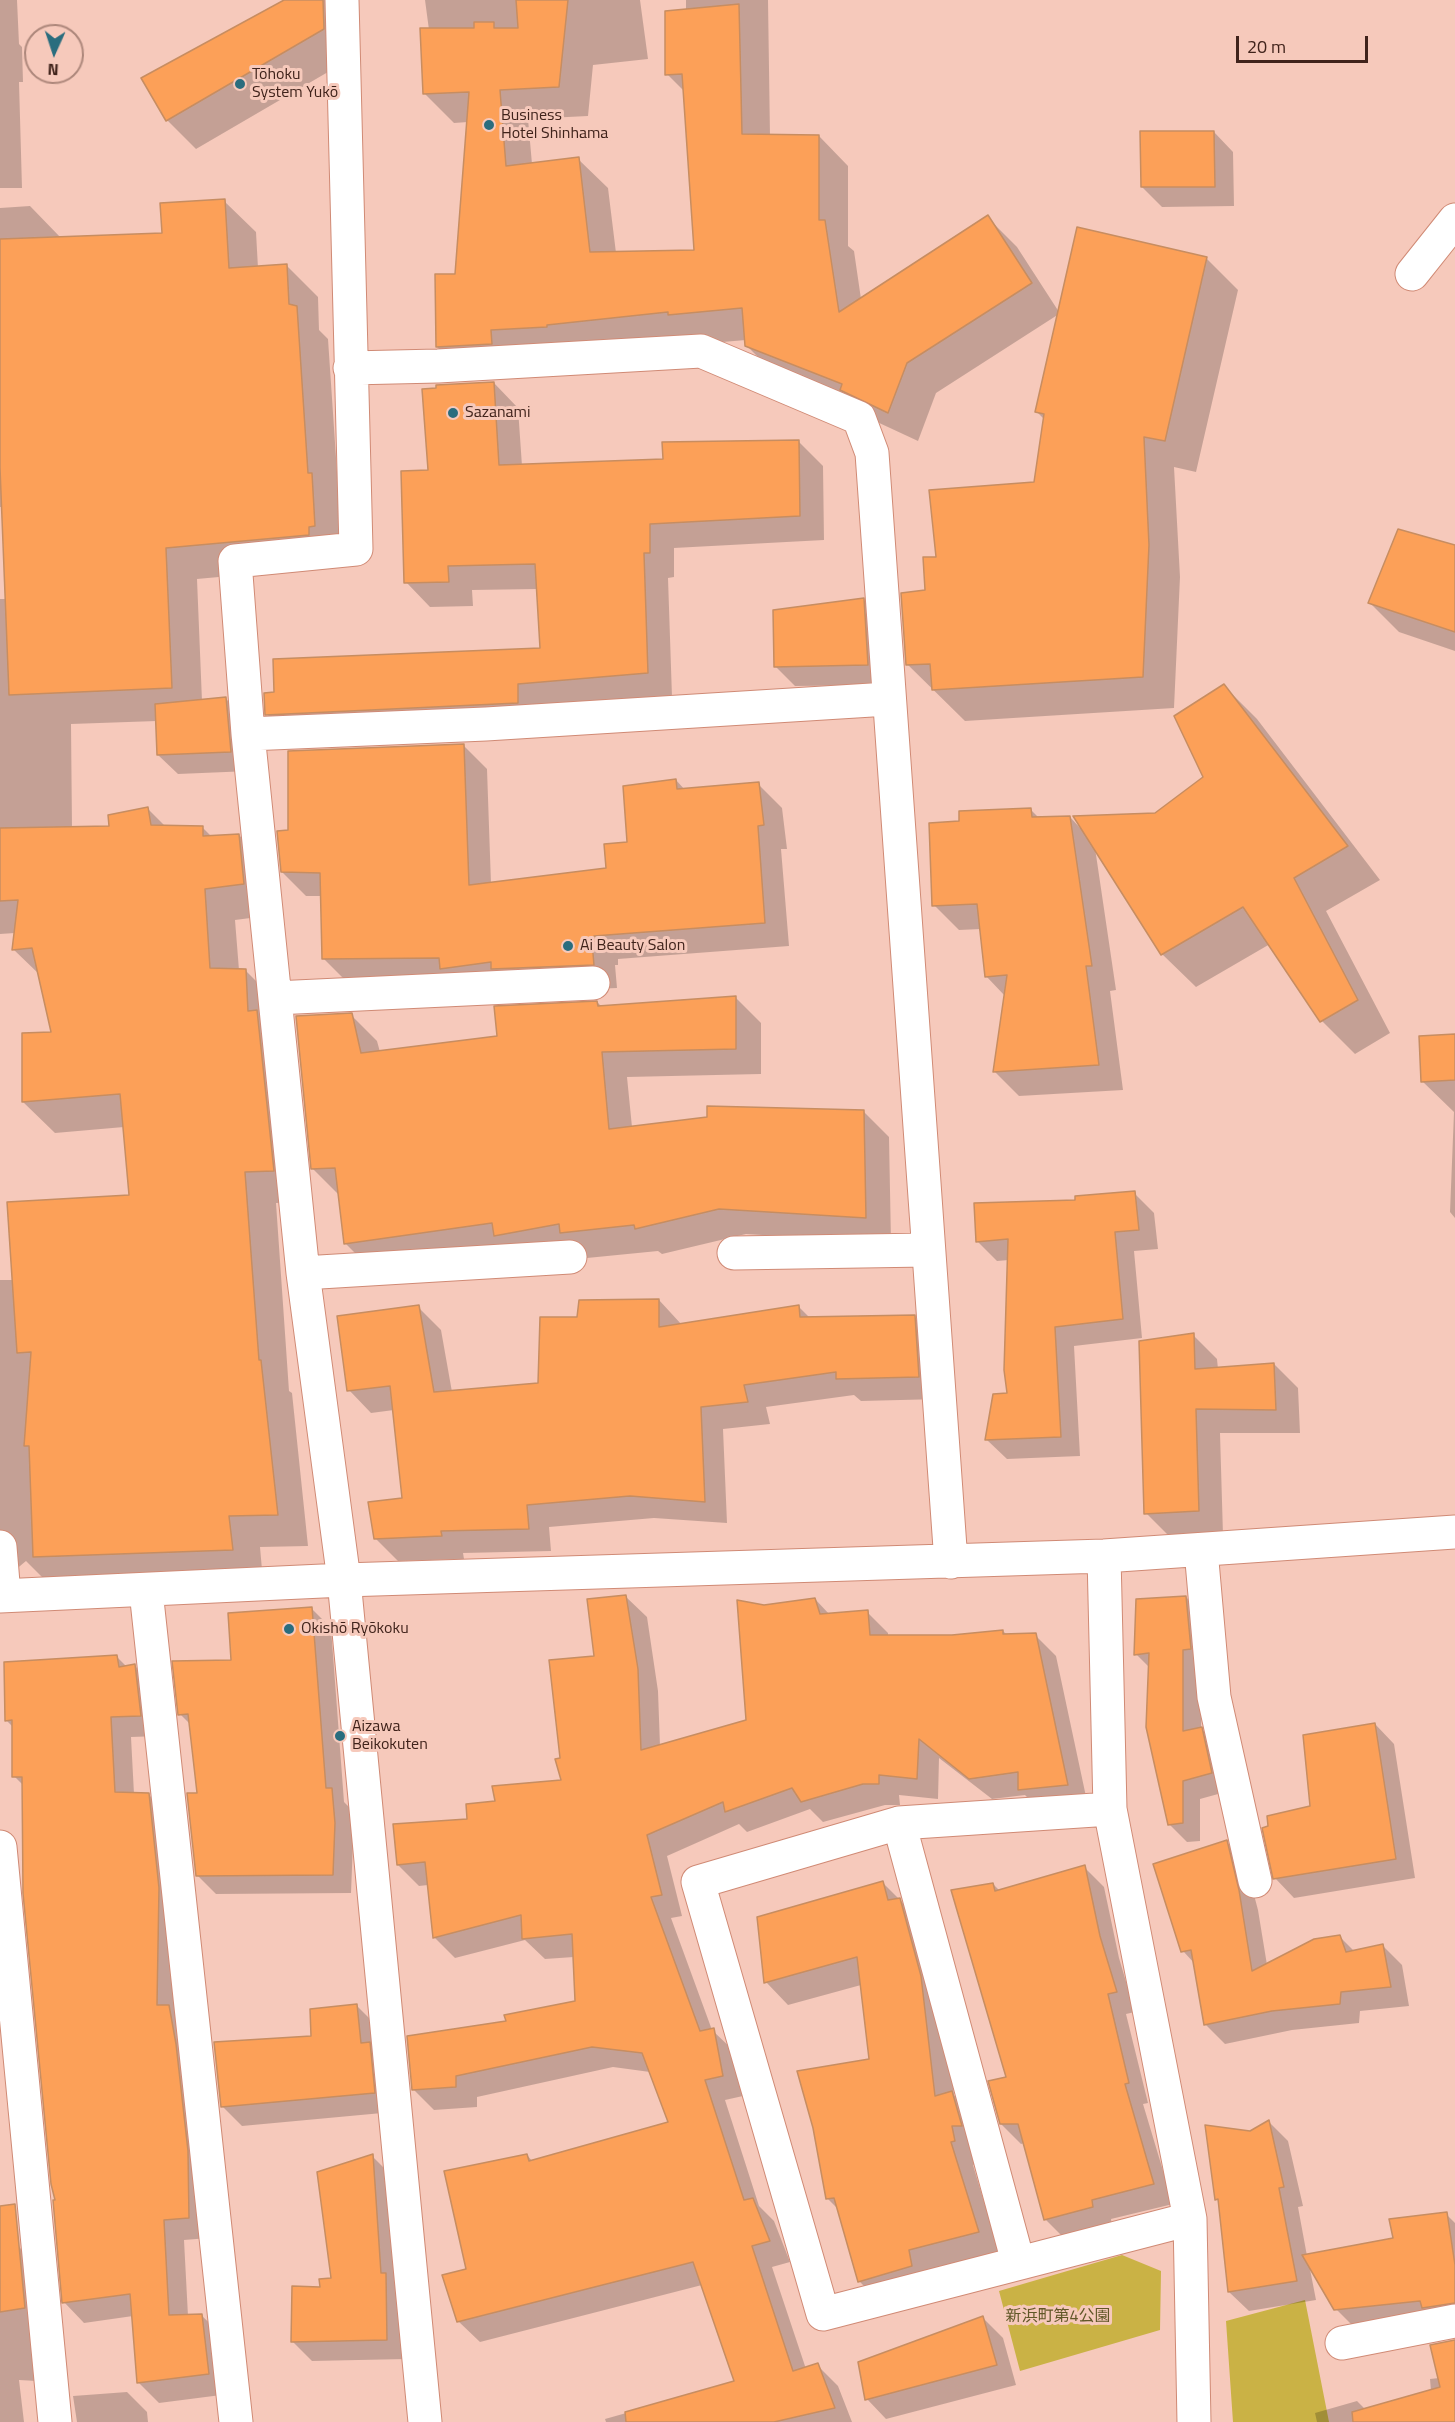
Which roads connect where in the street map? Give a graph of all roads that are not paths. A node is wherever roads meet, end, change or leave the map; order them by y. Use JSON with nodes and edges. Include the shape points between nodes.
{"nodes":[{"id":1,"x":342,"y":0,"type":"edge"},
{"id":2,"x":1455,"y":220,"type":"edge"},
{"id":3,"x":1412,"y":274,"type":"dead end"},
{"id":4,"x":350,"y":368,"type":"junction"},
{"id":5,"x":888,"y":699,"type":"junction"},
{"id":6,"x":248,"y":734,"type":"junction"},
{"id":7,"x":593,"y":983,"type":"dead end"},
{"id":8,"x":275,"y":998,"type":"junction"},
{"id":9,"x":927,"y":1250,"type":"junction"},
{"id":10,"x":734,"y":1253,"type":"dead end"},
{"id":11,"x":570,"y":1257,"type":"dead end"},
{"id":12,"x":303,"y":1273,"type":"junction"},
{"id":13,"x":1455,"y":1532,"type":"edge"},
{"id":14,"x":0,"y":1547,"type":"edge"},
{"id":15,"x":1201,"y":1550,"type":"junction"},
{"id":16,"x":1104,"y":1556,"type":"junction"},
{"id":17,"x":951,"y":1562,"type":"junction"},
{"id":18,"x":344,"y":1581,"type":"junction"},
{"id":19,"x":146,"y":1591,"type":"junction"},
{"id":20,"x":2,"y":1595,"type":"edge"},
{"id":21,"x":1110,"y":1809,"type":"junction"},
{"id":22,"x":899,"y":1823,"type":"junction"},
{"id":23,"x":0,"y":1846,"type":"edge"},
{"id":24,"x":1255,"y":1881,"type":"dead end"},
{"id":25,"x":1190,"y":2219,"type":"junction"},
{"id":26,"x":1017,"y":2262,"type":"junction"},
{"id":27,"x":1455,"y":2321,"type":"edge"},
{"id":28,"x":1342,"y":2343,"type":"dead end"},
{"id":29,"x":55,"y":2422,"type":"edge"},
{"id":30,"x":236,"y":2422,"type":"edge"},
{"id":31,"x":425,"y":2422,"type":"edge"},
{"id":32,"x":1194,"y":2422,"type":"edge"}],
"edges":[{"from":1,"to":4,"type":"street"},
{"from":2,"to":3,"type":"street"},
{"from":4,"to":5,"type":"street","via":[[701,351],[859,418],[872,453]]},
{"from":4,"to":6,"type":"street","via":[[356,549],[235,561]]},
{"from":5,"to":6,"type":"street","via":[[486,724]]},
{"from":5,"to":9,"type":"street"},
{"from":6,"to":8,"type":"street"},
{"from":7,"to":8,"type":"street"},
{"from":8,"to":12,"type":"street"},
{"from":9,"to":10,"type":"street"},
{"from":9,"to":17,"type":"street"},
{"from":11,"to":12,"type":"street"},
{"from":12,"to":18,"type":"street"},
{"from":13,"to":15,"type":"street"},
{"from":14,"to":20,"type":"street"},
{"from":15,"to":16,"type":"street"},
{"from":15,"to":24,"type":"street","via":[[1214,1697]]},
{"from":16,"to":17,"type":"street"},
{"from":16,"to":21,"type":"street"},
{"from":17,"to":18,"type":"street"},
{"from":18,"to":19,"type":"street"},
{"from":18,"to":31,"type":"street"},
{"from":19,"to":20,"type":"street"},
{"from":19,"to":30,"type":"street"},
{"from":21,"to":22,"type":"street"},
{"from":21,"to":25,"type":"street"},
{"from":22,"to":26,"type":"street"},
{"from":22,"to":26,"type":"street","via":[[698,1882],[823,2314]]},
{"from":23,"to":29,"type":"street"},
{"from":25,"to":26,"type":"street"},
{"from":25,"to":32,"type":"street"},
{"from":27,"to":28,"type":"street"}]}
